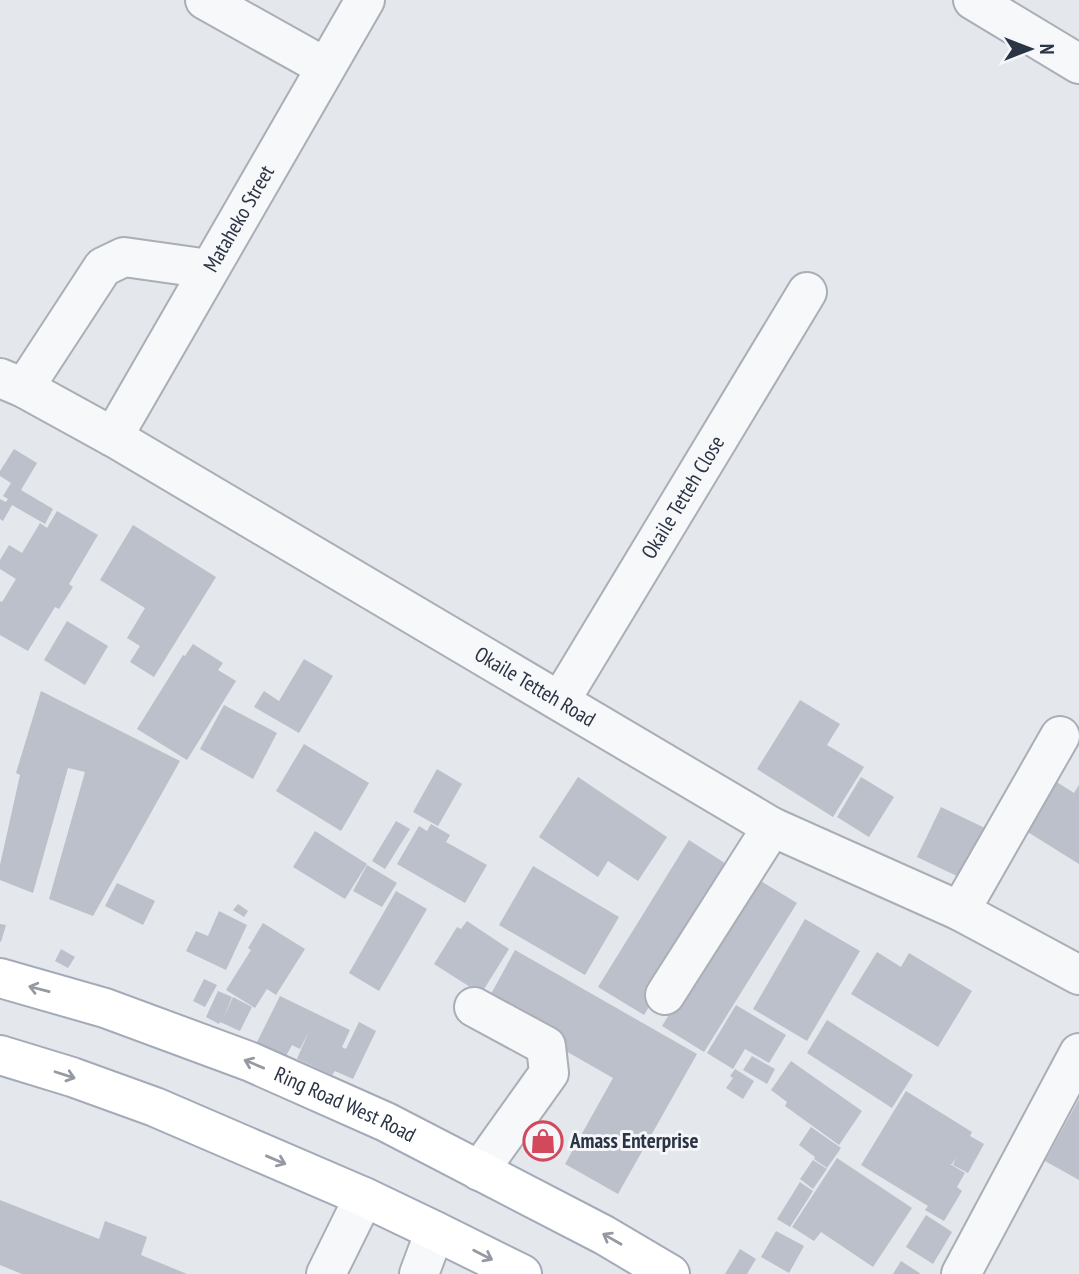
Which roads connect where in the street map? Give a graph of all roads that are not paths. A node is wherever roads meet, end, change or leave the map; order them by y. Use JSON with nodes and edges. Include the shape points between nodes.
{"nodes":[{"id":1,"x":205,"y":0,"type":"edge"},
{"id":2,"x":365,"y":0,"type":"edge"},
{"id":3,"x":973,"y":0,"type":"edge"},
{"id":4,"x":1079,"y":64,"type":"edge"},
{"id":5,"x":325,"y":67,"type":"junction"},
{"id":6,"x":209,"y":270,"type":"junction"},
{"id":7,"x":807,"y":292,"type":"dead end"},
{"id":8,"x":12,"y":383,"type":"edge"},
{"id":9,"x":113,"y":437,"type":"junction"},
{"id":10,"x":561,"y":701,"type":"junction"},
{"id":11,"x":1059,"y":736,"type":"dead end"},
{"id":12,"x":772,"y":827,"type":"junction"},
{"id":13,"x":960,"y":911,"type":"junction"},
{"id":14,"x":1079,"y":975,"type":"edge"},
{"id":15,"x":0,"y":978,"type":"edge"},
{"id":16,"x":665,"y":995,"type":"dead end"},
{"id":17,"x":474,"y":1007,"type":"dead end"},
{"id":18,"x":1079,"y":1053,"type":"edge"},
{"id":19,"x":0,"y":1055,"type":"edge"},
{"id":20,"x":479,"y":1171,"type":"junction"},
{"id":21,"x":363,"y":1198,"type":"junction"},
{"id":22,"x":435,"y":1231,"type":"junction"},
{"id":23,"x":326,"y":1274,"type":"edge"},
{"id":24,"x":419,"y":1274,"type":"edge"},
{"id":25,"x":522,"y":1274,"type":"edge"},
{"id":26,"x":670,"y":1274,"type":"edge"},
{"id":27,"x":961,"y":1274,"type":"edge"}],
"edges":[{"from":1,"to":5,"type":"street"},
{"from":2,"to":5,"type":"street","name":"Mataheko Street"},
{"from":3,"to":4,"type":"street"},
{"from":5,"to":6,"type":"street","name":"Mataheko Street"},
{"from":6,"to":8,"type":"street","via":[[124,257],[103,267]]},
{"from":6,"to":9,"type":"street","name":"Mataheko Street"},
{"from":7,"to":10,"type":"street","name":"Okaile Tetteh Close"},
{"from":8,"to":9,"type":"street","name":"Okaile Tetteh Road"},
{"from":9,"to":10,"type":"street","name":"Okaile Tetteh Road"},
{"from":10,"to":12,"type":"street","name":"Okaile Tetteh Road"},
{"from":11,"to":13,"type":"street"},
{"from":12,"to":13,"type":"street","name":"Okaile Tetteh Road"},
{"from":12,"to":16,"type":"street"},
{"from":13,"to":14,"type":"street","name":"Okaile Tetteh Road"},
{"from":20,"to":15,"type":"main road","name":"Ring Road West Road","one_way":true,"via":[[386,1122],[251,1062],[105,1008]]},
{"from":17,"to":20,"type":"street","via":[[546,1046],[549,1073]]},
{"from":18,"to":27,"type":"street"},
{"from":19,"to":21,"type":"main road","one_way":true,"via":[[155,1107]]},
{"from":26,"to":20,"type":"main road","name":"Ring Road West Road","one_way":true},
{"from":21,"to":22,"type":"main road"},
{"from":21,"to":23,"type":"street"},
{"from":22,"to":24,"type":"street"},
{"from":22,"to":25,"type":"main road","one_way":true}]}
